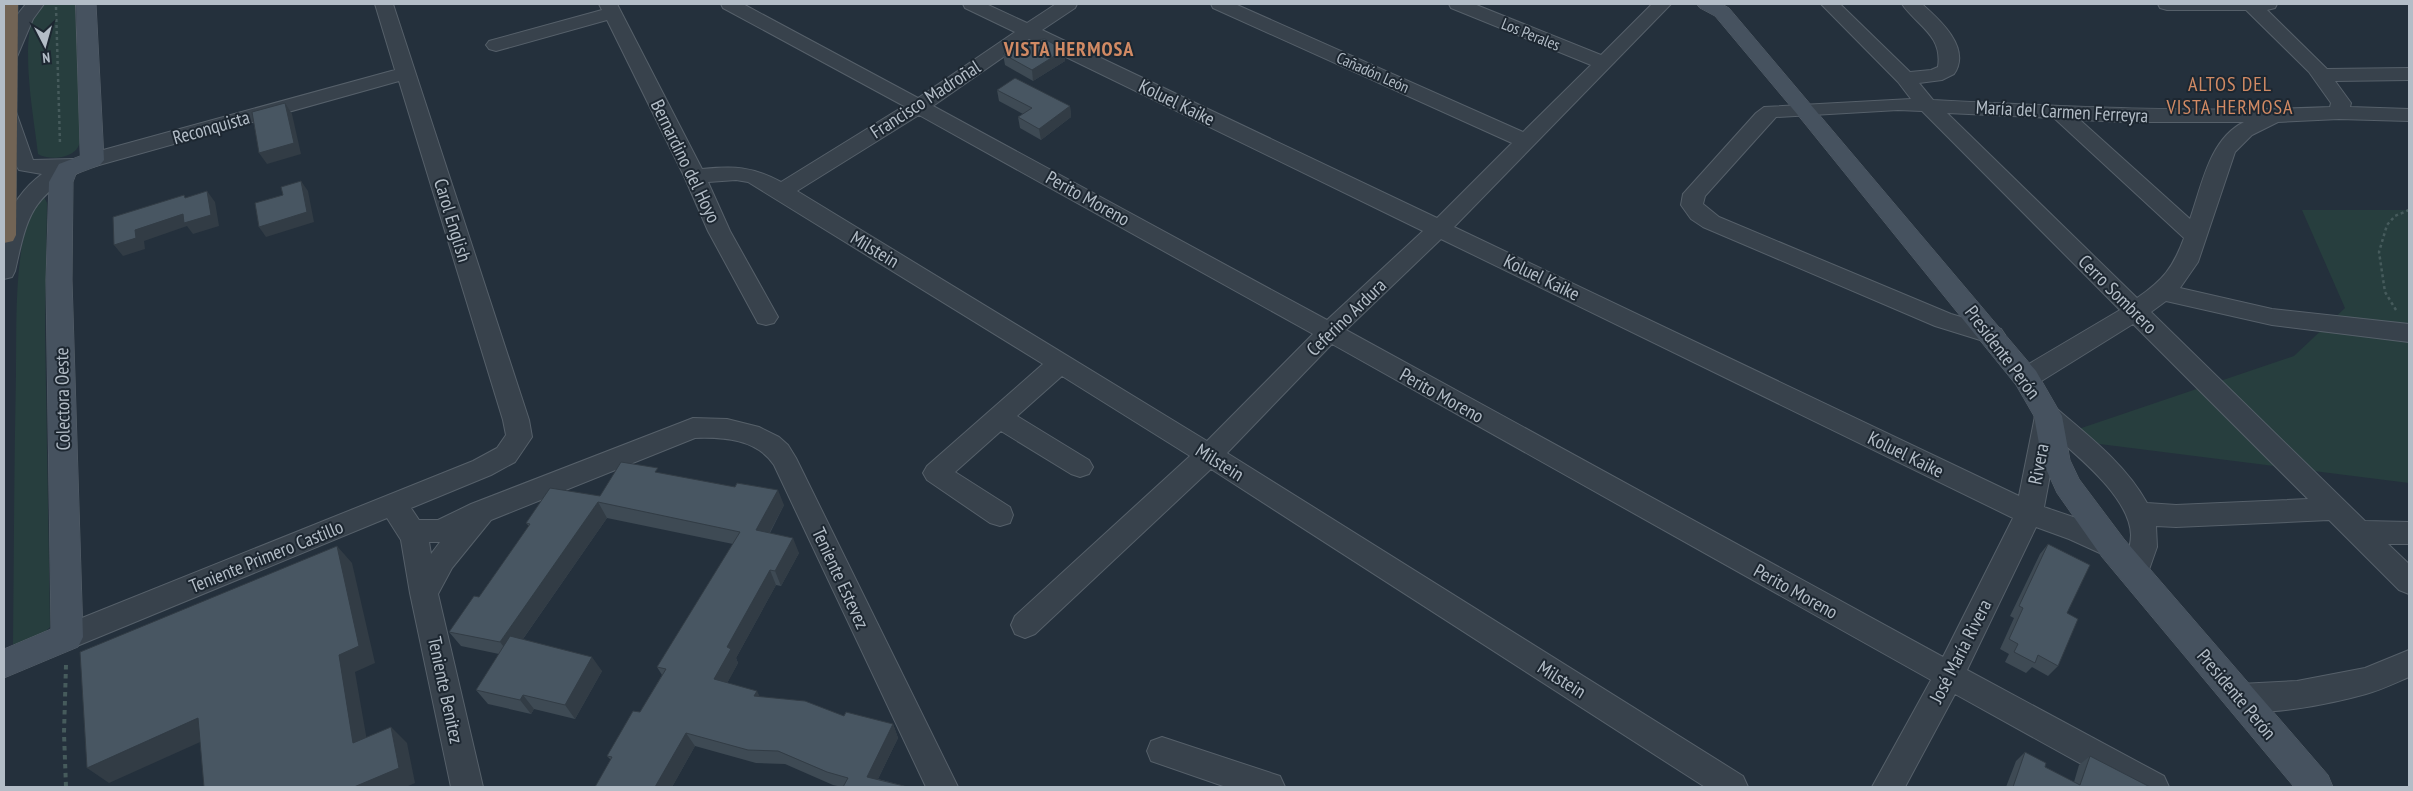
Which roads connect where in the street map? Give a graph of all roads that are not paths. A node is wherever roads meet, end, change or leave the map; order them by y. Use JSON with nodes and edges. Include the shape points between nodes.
{"nodes":[{"id":1,"x":8,"y":4,"type":"edge"},
{"id":2,"x":35,"y":4,"type":"edge"},
{"id":3,"x":86,"y":4,"type":"edge"},
{"id":4,"x":384,"y":4,"type":"edge"},
{"id":5,"x":730,"y":4,"type":"edge"},
{"id":6,"x":972,"y":4,"type":"edge"},
{"id":7,"x":1068,"y":4,"type":"edge"},
{"id":8,"x":1220,"y":4,"type":"edge"},
{"id":9,"x":1458,"y":4,"type":"edge"},
{"id":10,"x":1662,"y":4,"type":"edge"},
{"id":11,"x":1830,"y":4,"type":"edge"},
{"id":12,"x":1911,"y":4,"type":"edge"},
{"id":13,"x":2167,"y":4,"type":"edge"},
{"id":14,"x":2252,"y":4,"type":"edge"},
{"id":15,"x":2273,"y":4,"type":"edge"},
{"id":16,"x":1715,"y":7,"type":"edge"},
{"id":17,"x":610,"y":8,"type":"edge"},
{"id":18,"x":1028,"y":31,"type":"junction"},
{"id":19,"x":496,"y":45,"type":"dead end"},
{"id":20,"x":6,"y":59,"type":"junction"},
{"id":21,"x":1604,"y":62,"type":"junction"},
{"id":22,"x":406,"y":73,"type":"junction"},
{"id":23,"x":2321,"y":74,"type":"junction"},
{"id":24,"x":2409,"y":74,"type":"edge"},
{"id":25,"x":1905,"y":78,"type":"junction"},
{"id":26,"x":1926,"y":104,"type":"junction"},
{"id":27,"x":919,"y":106,"type":"junction"},
{"id":28,"x":5,"y":109,"type":"junction"},
{"id":29,"x":1805,"y":109,"type":"junction"},
{"id":30,"x":2059,"y":112,"type":"junction"},
{"id":31,"x":2339,"y":113,"type":"junction"},
{"id":32,"x":2409,"y":115,"type":"edge"},
{"id":33,"x":2275,"y":116,"type":"junction"},
{"id":34,"x":1526,"y":141,"type":"junction"},
{"id":35,"x":75,"y":157,"type":"junction"},
{"id":36,"x":695,"y":176,"type":"junction"},
{"id":37,"x":5,"y":185,"type":"edge"},
{"id":38,"x":781,"y":191,"type":"junction"},
{"id":39,"x":1440,"y":228,"type":"junction"},
{"id":40,"x":4,"y":235,"type":"edge"},
{"id":41,"x":2195,"y":236,"type":"junction"},
{"id":42,"x":4,"y":271,"type":"edge"},
{"id":43,"x":2162,"y":292,"type":"junction"},
{"id":44,"x":2136,"y":311,"type":"junction"},
{"id":45,"x":766,"y":317,"type":"dead end"},
{"id":46,"x":2404,"y":325,"type":"edge"},
{"id":47,"x":1330,"y":331,"type":"junction"},
{"id":48,"x":1993,"y":335,"type":"junction"},
{"id":49,"x":1061,"y":363,"type":"junction"},
{"id":50,"x":2026,"y":378,"type":"junction"},
{"id":51,"x":2048,"y":416,"type":"junction"},
{"id":52,"x":999,"y":417,"type":"junction"},
{"id":53,"x":518,"y":437,"type":"joint"},
{"id":54,"x":1209,"y":455,"type":"junction"},
{"id":55,"x":1080,"y":467,"type":"dead end"},
{"id":56,"x":393,"y":505,"type":"junction"},
{"id":57,"x":2334,"y":509,"type":"junction"},
{"id":58,"x":481,"y":512,"type":"junction"},
{"id":59,"x":2029,"y":513,"type":"junction"},
{"id":60,"x":2140,"y":514,"type":"junction"},
{"id":61,"x":1000,"y":515,"type":"dead end"},
{"id":62,"x":412,"y":531,"type":"junction"},
{"id":63,"x":2357,"y":532,"type":"junction"},
{"id":64,"x":2409,"y":533,"type":"edge"},
{"id":65,"x":2113,"y":548,"type":"junction"},
{"id":66,"x":2135,"y":573,"type":"junction"},
{"id":67,"x":2409,"y":582,"type":"edge"},
{"id":68,"x":424,"y":593,"type":"junction"},
{"id":69,"x":1025,"y":625,"type":"dead end"},
{"id":70,"x":67,"y":637,"type":"junction"},
{"id":71,"x":2409,"y":663,"type":"edge"},
{"id":72,"x":4,"y":664,"type":"edge"},
{"id":73,"x":1949,"y":676,"type":"junction"},
{"id":74,"x":2240,"y":698,"type":"junction"},
{"id":75,"x":1162,"y":751,"type":"dead end"},
{"id":76,"x":467,"y":787,"type":"edge"},
{"id":77,"x":942,"y":787,"type":"edge"},
{"id":78,"x":1269,"y":787,"type":"edge"},
{"id":79,"x":1732,"y":787,"type":"edge"},
{"id":80,"x":1888,"y":787,"type":"edge"},
{"id":81,"x":2153,"y":787,"type":"edge"},
{"id":82,"x":2316,"y":787,"type":"edge"}],
"edges":[{"from":1,"to":20,"type":"highway"},
{"from":2,"to":20,"type":"street","via":[[24,18]]},
{"from":3,"to":35,"type":"street"},
{"from":4,"to":22,"type":"street","name":"Carol English"},
{"from":5,"to":27,"type":"street","name":"Perito Moreno"},
{"from":6,"to":18,"type":"street","name":"Koluel Kaike"},
{"from":7,"to":18,"type":"street","name":"Francisco Madroñal"},
{"from":8,"to":34,"type":"street","name":"Cañadón León"},
{"from":9,"to":21,"type":"street","name":"Los Perales"},
{"from":10,"to":21,"type":"street","name":"Ceferino Ardura"},
{"from":11,"to":25,"type":"street","name":"Cerro Sombrero"},
{"from":12,"to":25,"type":"street","via":[[1946,41],[1948,64],[1946,70],[1935,76]]},
{"from":13,"to":14,"type":"street"},
{"from":14,"to":15,"type":"street"},
{"from":14,"to":23,"type":"street"},
{"from":16,"to":29,"type":"street","name":"Presidente Perón"},
{"from":17,"to":19,"type":"street"},
{"from":17,"to":36,"type":"street","name":"Bernardino del Hoyo"},
{"from":18,"to":27,"type":"street","name":"Francisco Madroñal"},
{"from":18,"to":39,"type":"street","name":"Koluel Kaike"},
{"from":20,"to":28,"type":"highway"},
{"from":21,"to":34,"type":"street","name":"Ceferino Ardura"},
{"from":22,"to":35,"type":"street","name":"Reconquista"},
{"from":22,"to":53,"type":"street","name":"Carol English","via":[[516,420]]},
{"from":23,"to":24,"type":"street"},
{"from":23,"to":31,"type":"street","via":[[2341,103]]},
{"from":25,"to":26,"type":"street","name":"Cerro Sombrero"},
{"from":26,"to":29,"type":"street","name":"María del Carmen Ferreyra"},
{"from":26,"to":30,"type":"street","name":"María del Carmen Ferreyra"},
{"from":26,"to":44,"type":"street","name":"Cerro Sombrero"},
{"from":27,"to":38,"type":"street","name":"Francisco Madroñal"},
{"from":27,"to":47,"type":"street","name":"Perito Moreno"},
{"from":28,"to":35,"type":"street","name":"Reconquista","via":[[26,165],[36,168]]},
{"from":28,"to":37,"type":"highway"},
{"from":29,"to":48,"type":"street","name":"Presidente Perón"},
{"from":29,"to":48,"type":"street","name":"María del Carmen Ferreyra","via":[[1771,111],[1763,117],[1694,194],[1692,205],[1699,214],[1943,320]]},
{"from":30,"to":33,"type":"street","name":"María del Carmen Ferreyra","via":[[2127,116]]},
{"from":30,"to":41,"type":"street"},
{"from":31,"to":32,"type":"street","name":"María del Carmen Ferreyra"},
{"from":31,"to":33,"type":"street","name":"María del Carmen Ferreyra"},
{"from":33,"to":41,"type":"street","via":[[2245,130],[2225,150]]},
{"from":34,"to":39,"type":"street","name":"Ceferino Ardura"},
{"from":35,"to":37,"type":"street","name":"Reconquista"},
{"from":35,"to":42,"type":"street","name":"Reconquista","via":[[29,196],[14,232]]},
{"from":35,"to":70,"type":"street","name":"Colectora Oeste","via":[[64,175],[60,202]]},
{"from":36,"to":38,"type":"street","name":"Milstein","via":[[736,173],[754,176]]},
{"from":36,"to":45,"type":"street","name":"Bernardino del Hoyo","via":[[719,231]]},
{"from":37,"to":40,"type":"highway"},
{"from":38,"to":49,"type":"street","name":"Milstein"},
{"from":39,"to":47,"type":"street","name":"Ceferino Ardura"},
{"from":39,"to":59,"type":"street","name":"Koluel Kaike"},
{"from":41,"to":43,"type":"street","via":[[2187,262]]},
{"from":43,"to":44,"type":"street"},
{"from":43,"to":46,"type":"street","via":[[2272,317]]},
{"from":44,"to":50,"type":"street"},
{"from":44,"to":57,"type":"street","name":"Cerro Sombrero"},
{"from":47,"to":54,"type":"street","name":"Ceferino Ardura"},
{"from":47,"to":73,"type":"street","name":"Perito Moreno"},
{"from":48,"to":50,"type":"street","name":"Presidente Perón"},
{"from":49,"to":52,"type":"street"},
{"from":49,"to":54,"type":"street","name":"Milstein"},
{"from":50,"to":51,"type":"street","name":"Presidente Perón"},
{"from":51,"to":59,"type":"street","name":"Rivera"},
{"from":51,"to":60,"type":"street","via":[[2091,451]]},
{"from":51,"to":65,"type":"street","name":"Presidente Perón","via":[[2056,460],[2067,485]]},
{"from":52,"to":55,"type":"street"},
{"from":52,"to":61,"type":"street","via":[[936,473]]},
{"from":53,"to":56,"type":"street","name":"Teniente Primero Castillo","via":[[506,455]]},
{"from":54,"to":69,"type":"street","name":"Ceferino Ardura"},
{"from":54,"to":79,"type":"street","name":"Milstein"},
{"from":56,"to":62,"type":"street"},
{"from":56,"to":70,"type":"street","name":"Teniente Primero Castillo"},
{"from":57,"to":60,"type":"street","via":[[2176,516]]},
{"from":57,"to":63,"type":"street","name":"Cerro Sombrero"},
{"from":58,"to":62,"type":"street","via":[[441,531]]},
{"from":58,"to":68,"type":"street","via":[[442,560]]},
{"from":58,"to":77,"type":"street","name":"Teniente Estevez","via":[[693,428],[727,427],[757,437],[779,452],[794,480]]},
{"from":59,"to":65,"type":"street","name":"Koluel Kaike","via":[[2079,531]]},
{"from":59,"to":73,"type":"street","name":"José María Rivera"},
{"from":60,"to":66,"type":"street","via":[[2145,534]]},
{"from":62,"to":68,"type":"street","name":"Teniente Benitez"},
{"from":63,"to":64,"type":"street"},
{"from":63,"to":67,"type":"street","name":"Cerro Sombrero"},
{"from":65,"to":66,"type":"street","name":"Presidente Perón"},
{"from":66,"to":74,"type":"street","name":"Presidente Perón"},
{"from":68,"to":76,"type":"street","name":"Teniente Benitez"},
{"from":70,"to":72,"type":"street","name":"Teniente Primero Castillo"},
{"from":71,"to":74,"type":"street","via":[[2367,681],[2297,695]]},
{"from":73,"to":80,"type":"street","name":"José María Rivera"},
{"from":73,"to":81,"type":"street","name":"Perito Moreno"},
{"from":74,"to":82,"type":"street","name":"Presidente Perón"},
{"from":75,"to":78,"type":"street"}]}
